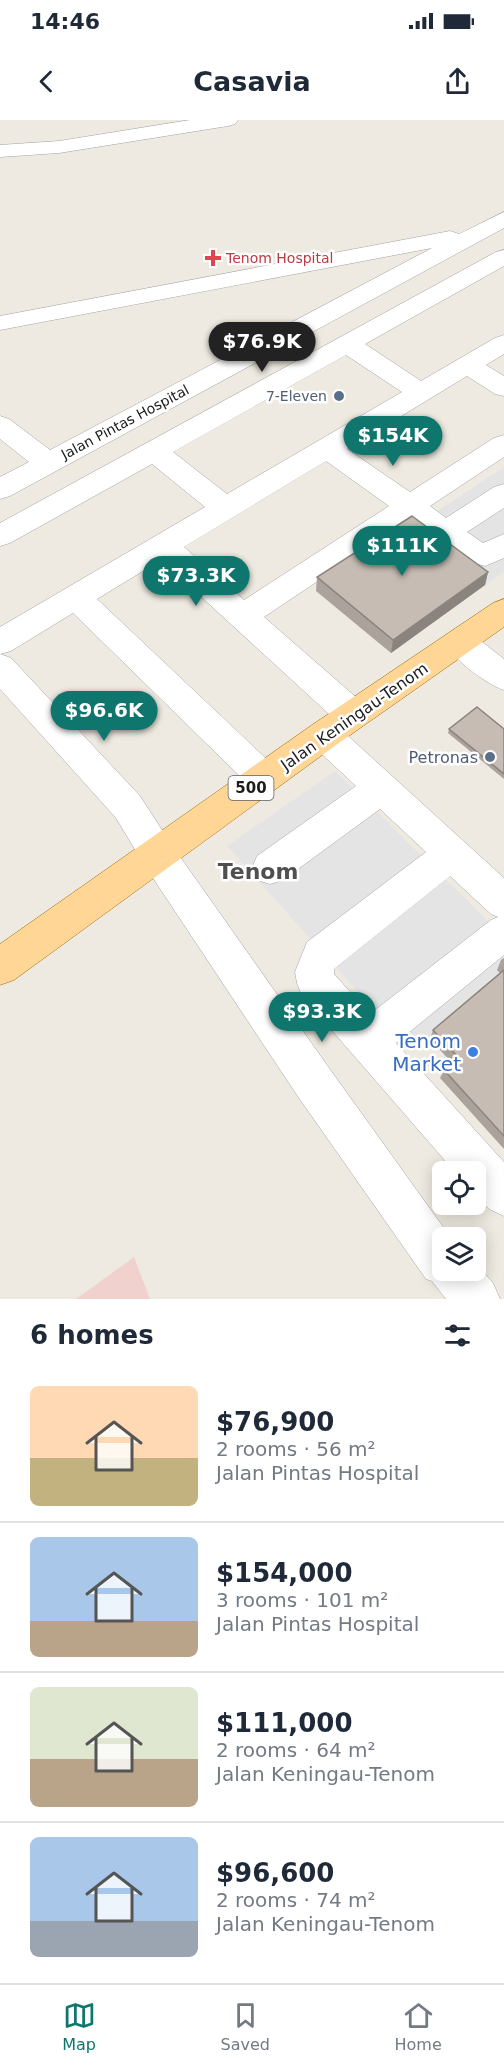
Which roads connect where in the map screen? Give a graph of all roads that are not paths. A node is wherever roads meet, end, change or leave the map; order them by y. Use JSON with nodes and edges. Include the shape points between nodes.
{"nodes":[{"id":1,"x":228,"y":120,"type":"edge"},
{"id":2,"x":0,"y":151,"type":"edge"},
{"id":3,"x":490,"y":232,"type":"edge"},
{"id":4,"x":504,"y":256,"type":"edge"},
{"id":5,"x":0,"y":323,"type":"edge"},
{"id":6,"x":504,"y":343,"type":"edge"},
{"id":7,"x":347,"y":344,"type":"junction"},
{"id":8,"x":487,"y":377,"type":"edge"},
{"id":9,"x":420,"y":392,"type":"junction"},
{"id":10,"x":2,"y":429,"type":"edge"},
{"id":11,"x":504,"y":444,"type":"edge"},
{"id":12,"x":327,"y":448,"type":"junction"},
{"id":13,"x":154,"y":451,"type":"junction"},
{"id":14,"x":48,"y":463,"type":"junction"},
{"id":15,"x":0,"y":489,"type":"edge"},
{"id":16,"x":504,"y":494,"type":"edge"},
{"id":17,"x":409,"y":507,"type":"junction"},
{"id":18,"x":225,"y":508,"type":"junction"},
{"id":19,"x":446,"y":532,"type":"junction"},
{"id":20,"x":0,"y":536,"type":"edge"},
{"id":21,"x":504,"y":545,"type":"edge"},
{"id":22,"x":173,"y":554,"type":"junction"},
{"id":23,"x":76,"y":597,"type":"junction"},
{"id":24,"x":504,"y":611,"type":"edge"},
{"id":25,"x":242,"y":616,"type":"junction"},
{"id":26,"x":0,"y":642,"type":"edge"},
{"id":27,"x":461,"y":643,"type":"junction"},
{"id":28,"x":0,"y":667,"type":"edge"},
{"id":29,"x":504,"y":677,"type":"edge"},
{"id":30,"x":353,"y":715,"type":"junction"},
{"id":31,"x":324,"y":735,"type":"junction"},
{"id":32,"x":264,"y":778,"type":"junction"},
{"id":33,"x":381,"y":788,"type":"junction"},
{"id":34,"x":452,"y":854,"type":"junction"},
{"id":35,"x":158,"y":855,"type":"junction"},
{"id":36,"x":270,"y":868,"type":"dead end"},
{"id":37,"x":504,"y":902,"type":"edge"},
{"id":38,"x":504,"y":932,"type":"edge"},
{"id":39,"x":0,"y":967,"type":"edge"},
{"id":40,"x":368,"y":1040,"type":"junction"},
{"id":41,"x":504,"y":1194,"type":"edge"},
{"id":42,"x":432,"y":1248,"type":"edge"},
{"id":43,"x":454,"y":1281,"type":"edge"},
{"id":44,"x":460,"y":1281,"type":"edge"},
{"id":45,"x":464,"y":1299,"type":"edge"},
{"id":46,"x":477,"y":1299,"type":"edge"}],
"edges":[{"from":1,"to":2,"type":"street","via":[[59,147]]},
{"from":3,"to":4,"type":"street"},
{"from":3,"to":5,"type":"street"},
{"from":3,"to":14,"type":"street","name":"Jalan Pintas Hospital"},
{"from":4,"to":7,"type":"street"},
{"from":6,"to":8,"type":"street"},
{"from":7,"to":9,"type":"street"},
{"from":7,"to":13,"type":"street"},
{"from":8,"to":9,"type":"street"},
{"from":9,"to":12,"type":"street"},
{"from":10,"to":14,"type":"street"},
{"from":11,"to":17,"type":"street"},
{"from":12,"to":17,"type":"street"},
{"from":12,"to":18,"type":"street"},
{"from":13,"to":18,"type":"street"},
{"from":13,"to":20,"type":"street"},
{"from":14,"to":15,"type":"street","name":"Jalan Pintas Hospital"},
{"from":16,"to":19,"type":"street"},
{"from":17,"to":19,"type":"street"},
{"from":17,"to":25,"type":"street"},
{"from":18,"to":22,"type":"street"},
{"from":19,"to":21,"type":"street","via":[[476,553],[485,555]]},
{"from":22,"to":23,"type":"street"},
{"from":22,"to":25,"type":"street"},
{"from":23,"to":26,"type":"street"},
{"from":23,"to":32,"type":"street"},
{"from":24,"to":27,"type":"main road","name":"Jalan Keningau-Tenom","number":"500"},
{"from":25,"to":30,"type":"street"},
{"from":27,"to":29,"type":"street"},
{"from":27,"to":30,"type":"main road","name":"Jalan Keningau-Tenom","number":"500"},
{"from":28,"to":35,"type":"street","via":[[128,807]]},
{"from":30,"to":31,"type":"main road","name":"Jalan Keningau-Tenom","number":"500"},
{"from":31,"to":32,"type":"main road","name":"Jalan Keningau-Tenom","number":"500"},
{"from":31,"to":33,"type":"street"},
{"from":32,"to":35,"type":"main road","name":"Jalan Keningau-Tenom","number":"500"},
{"from":33,"to":34,"type":"street"},
{"from":33,"to":36,"type":"street"},
{"from":34,"to":37,"type":"street"},
{"from":34,"to":40,"type":"street","via":[[321,954],[315,963],[316,983]]},
{"from":35,"to":39,"type":"main road","name":"Jalan Keningau-Tenom","number":"500"},
{"from":35,"to":42,"type":"street"},
{"from":38,"to":40,"type":"street"},
{"from":40,"to":41,"type":"street"},
{"from":43,"to":45,"type":"street"},
{"from":44,"to":46,"type":"street"}]}
